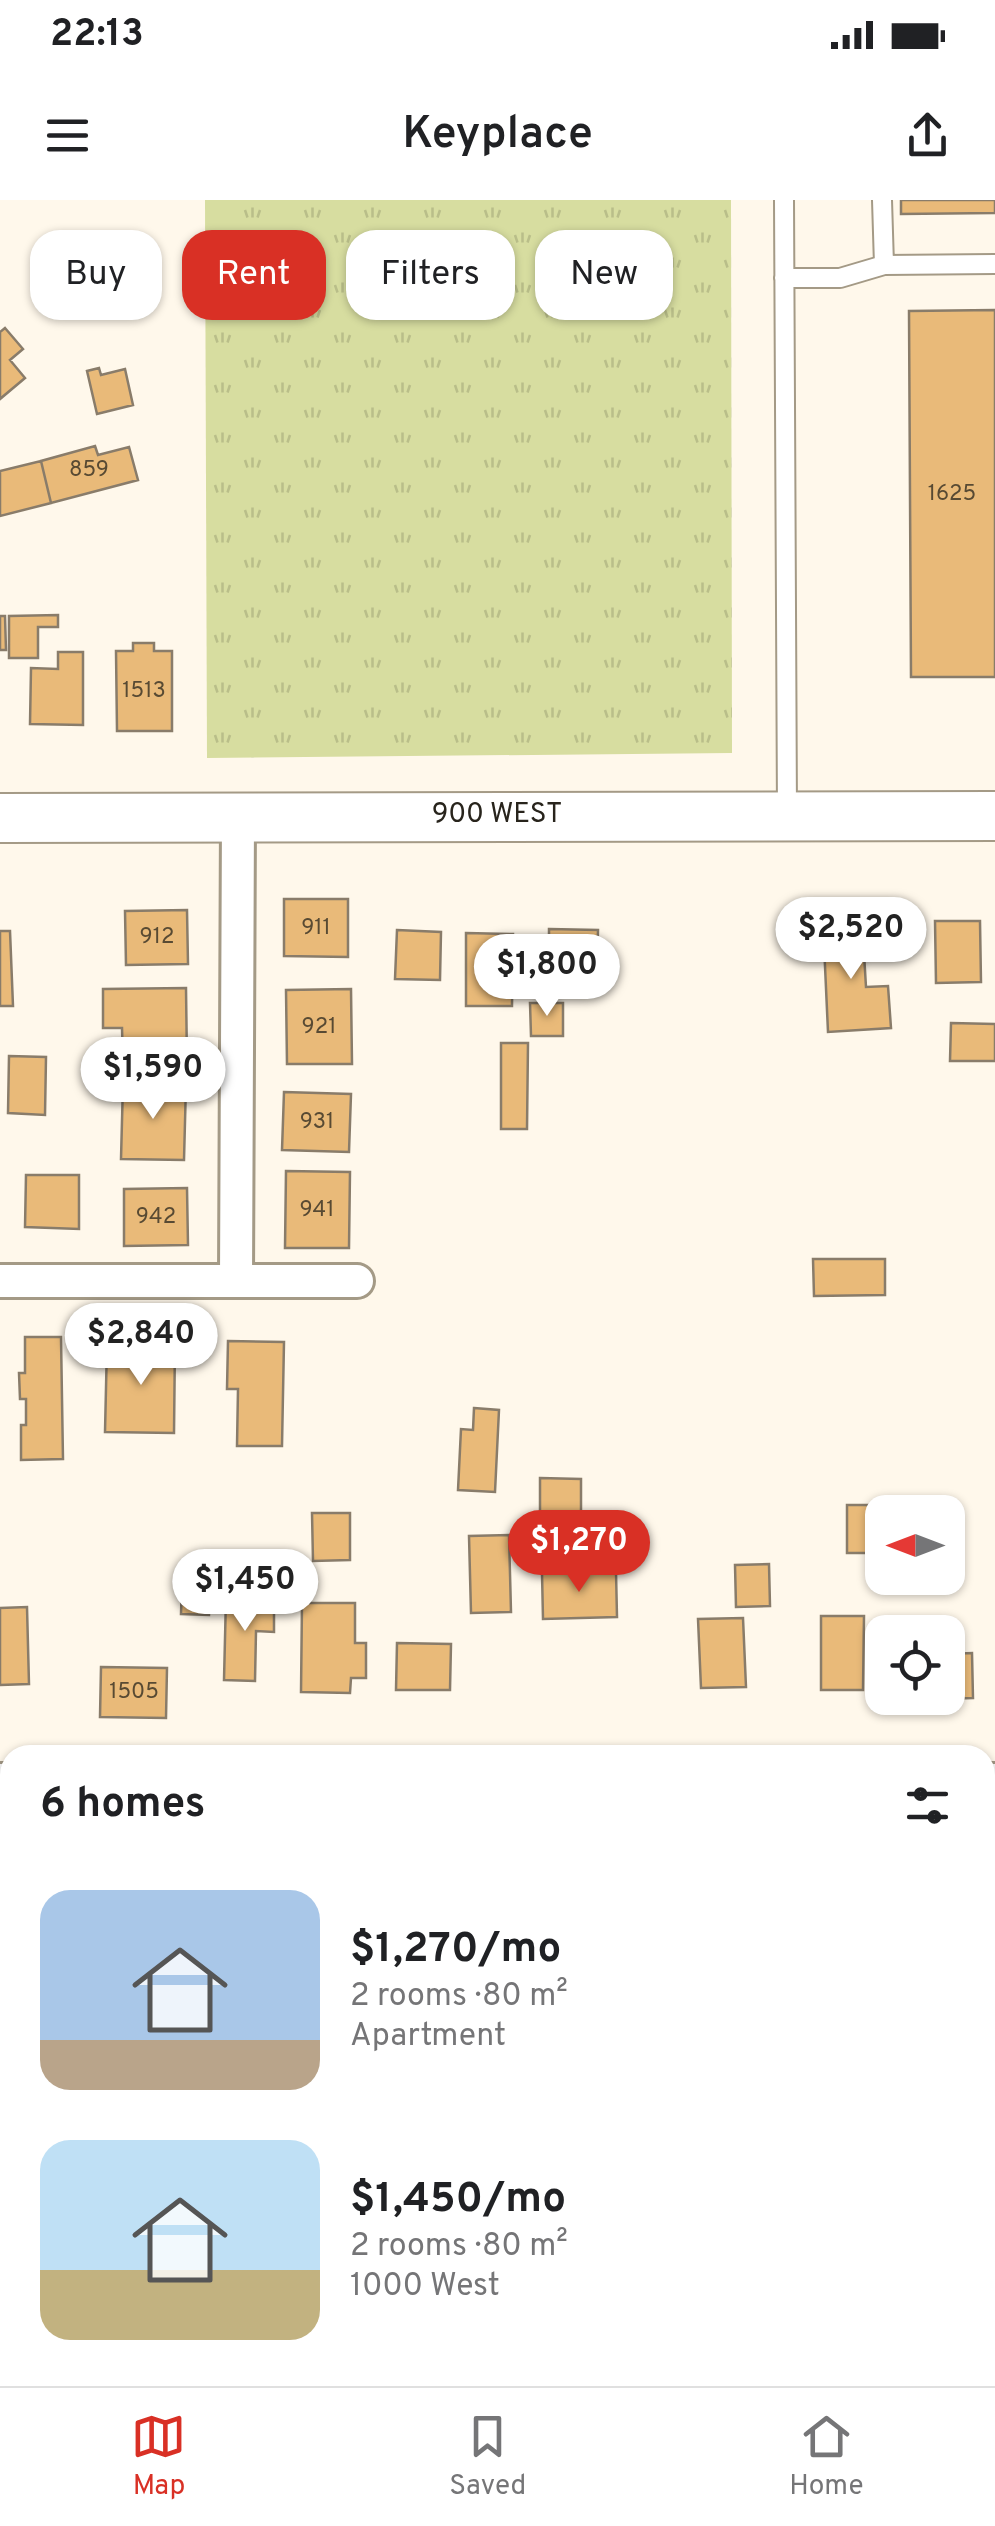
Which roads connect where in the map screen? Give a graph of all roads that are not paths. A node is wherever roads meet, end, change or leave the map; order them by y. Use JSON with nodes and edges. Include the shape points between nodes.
{"nodes":[{"id":1,"x":784,"y":200,"type":"edge"},
{"id":2,"x":882,"y":200,"type":"edge"},
{"id":3,"x":995,"y":264,"type":"edge"},
{"id":4,"x":884,"y":265,"type":"junction"},
{"id":5,"x":784,"y":278,"type":"junction"},
{"id":6,"x":787,"y":814,"type":"junction"},
{"id":7,"x":238,"y":816,"type":"junction"},
{"id":8,"x":995,"y":816,"type":"edge"},
{"id":9,"x":0,"y":818,"type":"edge"},
{"id":10,"x":236,"y":1280,"type":"junction"},
{"id":11,"x":357,"y":1280,"type":"dead end"},
{"id":12,"x":0,"y":1281,"type":"edge"}],
"edges":[{"from":1,"to":5,"type":"lane"},
{"from":2,"to":4,"type":"lane"},
{"from":3,"to":4,"type":"lane"},
{"from":4,"to":5,"type":"lane","via":[[840,278]]},
{"from":5,"to":6,"type":"lane"},
{"from":6,"to":7,"type":"main road","name":"900 WEST"},
{"from":6,"to":8,"type":"main road","name":"900 WEST"},
{"from":7,"to":9,"type":"main road","name":"900 WEST"},
{"from":7,"to":10,"type":"street"},
{"from":10,"to":11,"type":"street"},
{"from":10,"to":12,"type":"street"}]}
